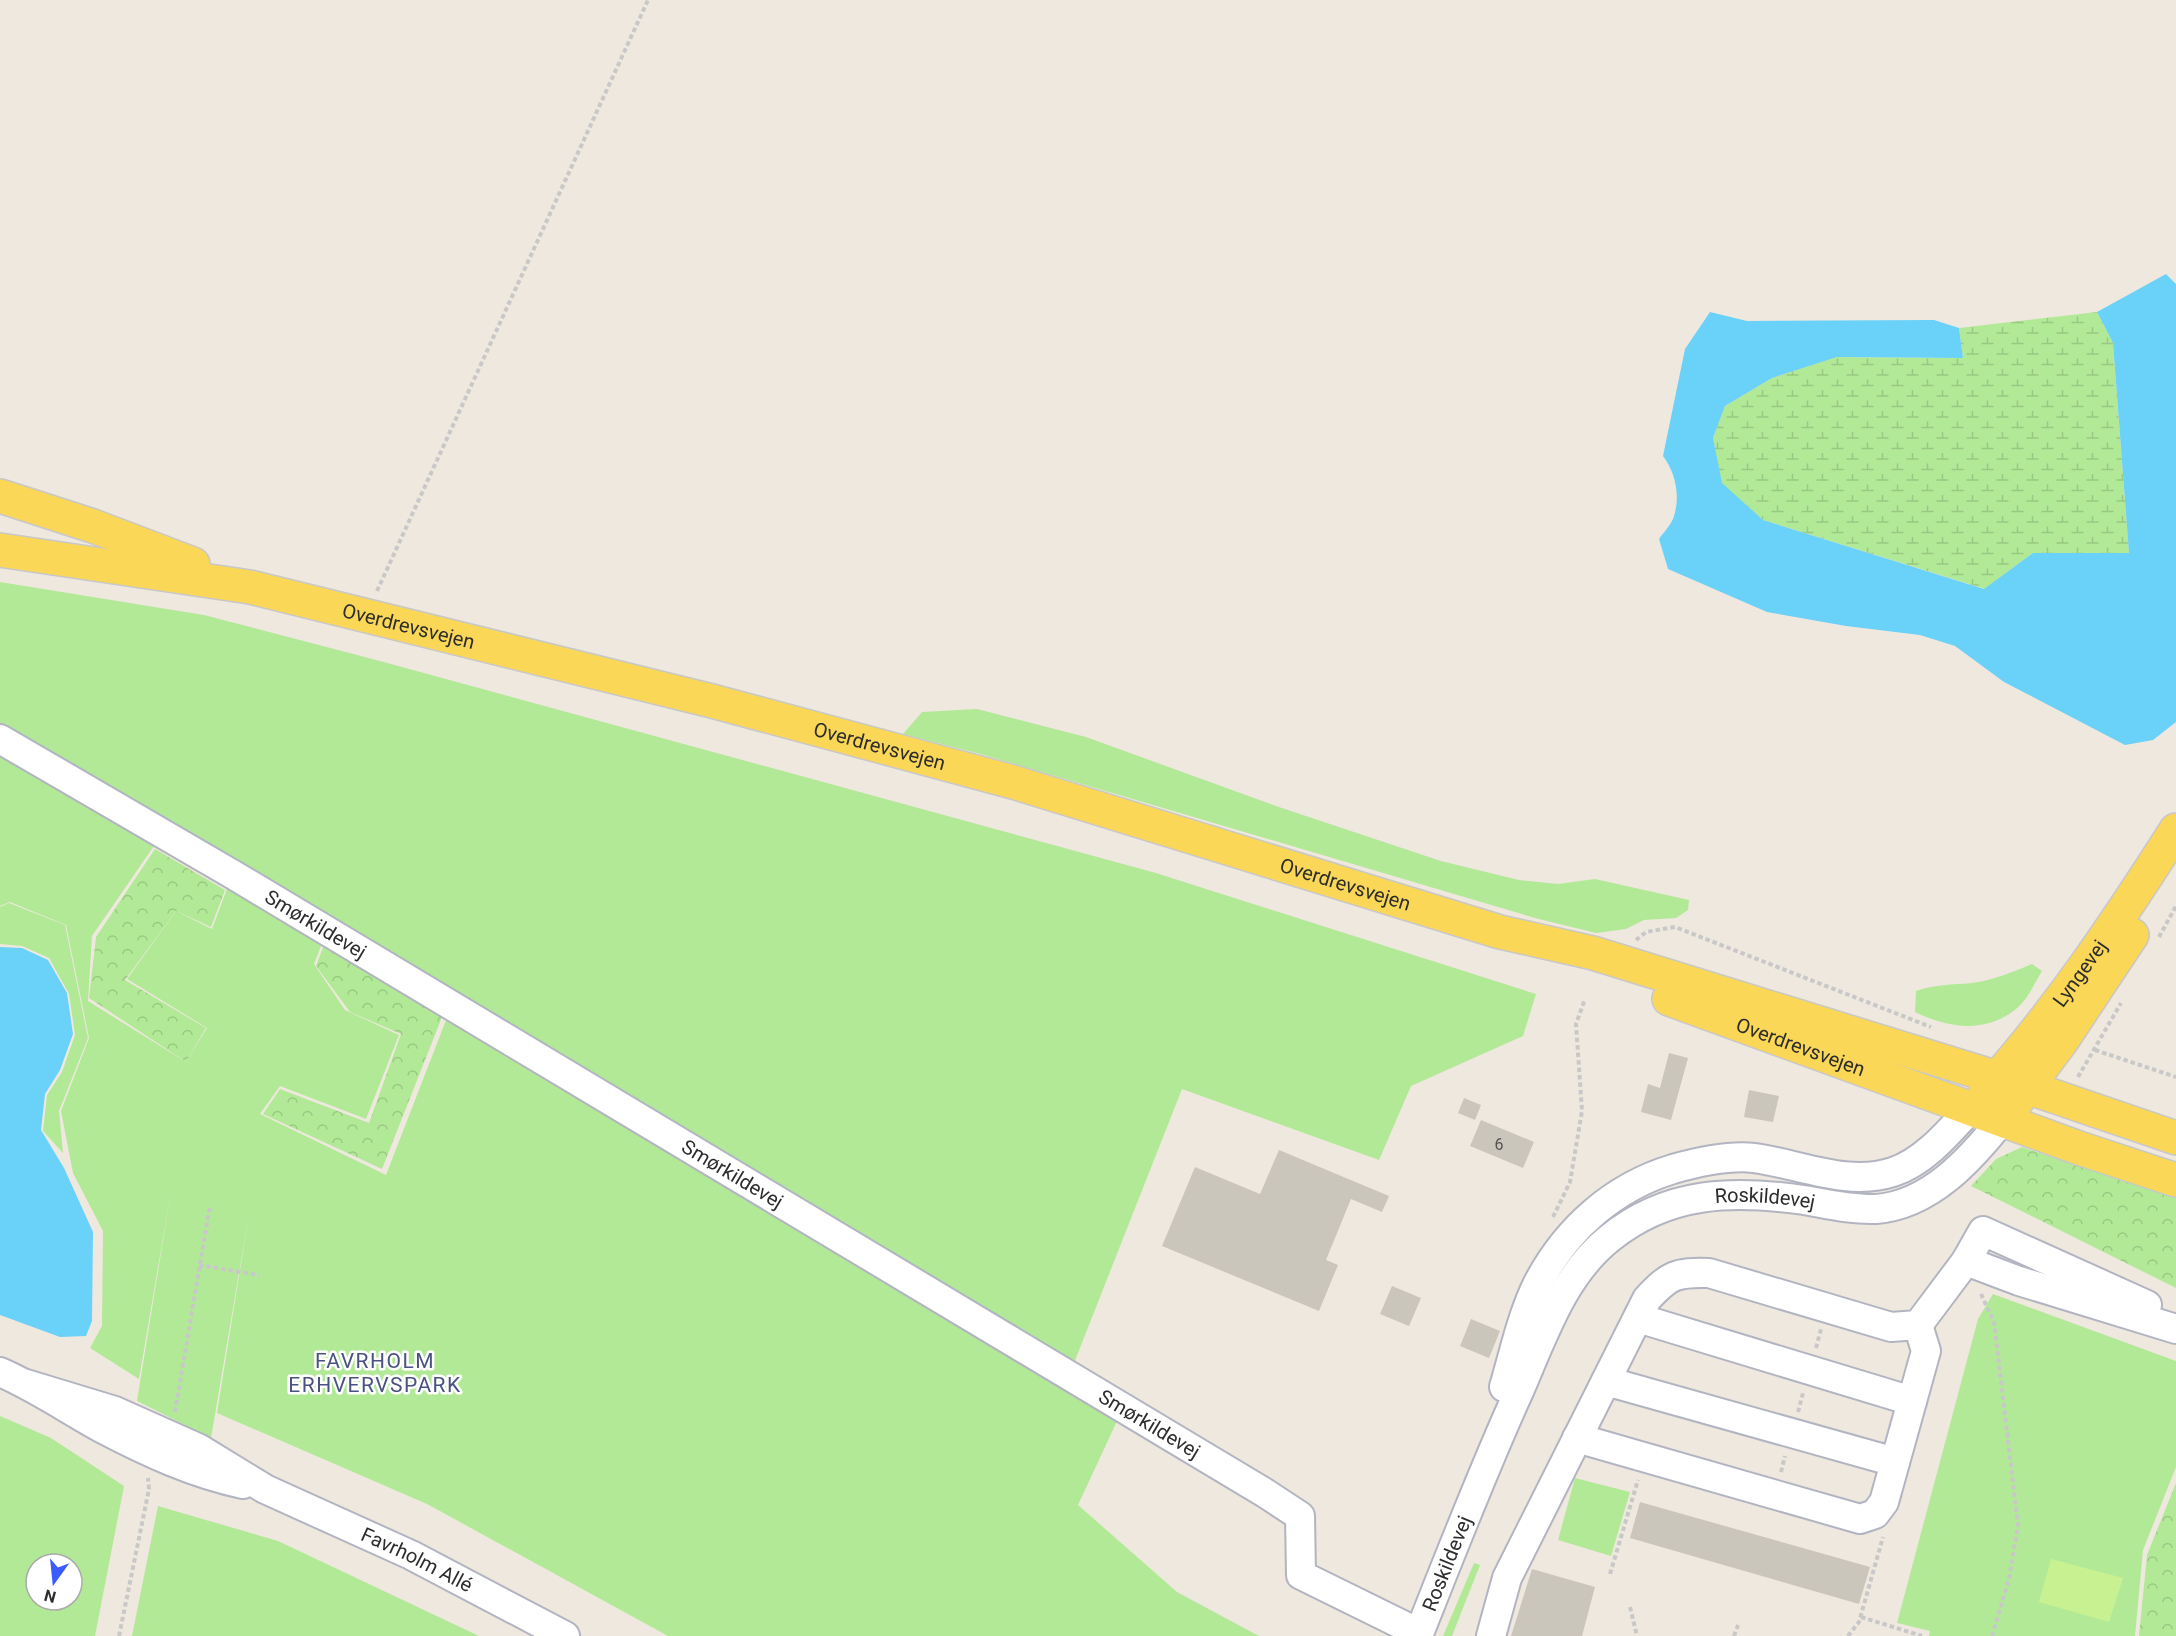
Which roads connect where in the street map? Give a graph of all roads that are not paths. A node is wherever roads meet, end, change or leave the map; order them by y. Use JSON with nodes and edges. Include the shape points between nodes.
{"nodes":[{"id":1,"x":0,"y":496,"type":"edge"},
{"id":2,"x":33,"y":505,"type":"junction"},
{"id":3,"x":0,"y":507,"type":"edge"},
{"id":4,"x":0,"y":550,"type":"edge"},
{"id":5,"x":250,"y":587,"type":"junction"},
{"id":6,"x":0,"y":739,"type":"edge"},
{"id":7,"x":2176,"y":830,"type":"edge"},
{"id":8,"x":2176,"y":858,"type":"edge"},
{"id":9,"x":1500,"y":932,"type":"junction"},
{"id":10,"x":2006,"y":1093,"type":"junction"},
{"id":11,"x":2176,"y":1138,"type":"edge"},
{"id":12,"x":2176,"y":1156,"type":"edge"},
{"id":13,"x":1707,"y":1161,"type":"junction"},
{"id":14,"x":2176,"y":1180,"type":"edge"},
{"id":15,"x":1710,"y":1194,"type":"junction"},
{"id":16,"x":1966,"y":1261,"type":"junction"},
{"id":17,"x":1638,"y":1318,"type":"junction"},
{"id":18,"x":2176,"y":1318,"type":"edge"},
{"id":19,"x":1918,"y":1325,"type":"junction"},
{"id":20,"x":2176,"y":1329,"type":"edge"},
{"id":21,"x":0,"y":1372,"type":"edge"},
{"id":22,"x":1606,"y":1381,"type":"junction"},
{"id":23,"x":1912,"y":1401,"type":"junction"},
{"id":24,"x":1577,"y":1438,"type":"junction"},
{"id":25,"x":1895,"y":1461,"type":"junction"},
{"id":26,"x":1475,"y":1489,"type":"junction"},
{"id":27,"x":1418,"y":1635,"type":"edge"},
{"id":28,"x":565,"y":1636,"type":"edge"},
{"id":29,"x":1491,"y":1636,"type":"edge"}],
"edges":[{"from":1,"to":2,"type":"main road","name":"Overdrevsvejen"},
{"from":2,"to":3,"type":"main road"},
{"from":2,"to":5,"type":"main road","name":"Overdrevsvejen"},
{"from":4,"to":5,"type":"main road","name":"Overdrevsvejen"},
{"from":5,"to":9,"type":"main road","name":"Overdrevsvejen","via":[[712,701],[1013,782]]},
{"from":6,"to":27,"type":"street","name":"Smørkildevej","via":[[263,892],[1265,1493],[1300,1516],[1301,1575]]},
{"from":7,"to":10,"type":"main road","name":"Lyngevej"},
{"from":8,"to":10,"type":"main road","name":"Lyngevej","via":[[2129,940]]},
{"from":9,"to":10,"type":"main road","name":"Overdrevsvejen","via":[[1593,954]]},
{"from":9,"to":10,"type":"main road","name":"Overdrevsvejen","via":[[1713,1015]]},
{"from":10,"to":11,"type":"main road"},
{"from":10,"to":12,"type":"main road"},
{"from":10,"to":13,"type":"street","name":"Roskildevej","via":[[1895,1172],[1846,1177],[1752,1158]]},
{"from":10,"to":14,"type":"main road"},
{"from":10,"to":15,"type":"street","name":"Roskildevej","via":[[1980,1148],[1948,1178],[1916,1197],[1877,1209],[1752,1194]]},
{"from":13,"to":15,"type":"street"},
{"from":13,"to":26,"type":"street","name":"Roskildevej","via":[[1646,1177],[1607,1200],[1565,1241],[1538,1284]]},
{"from":15,"to":26,"type":"street","name":"Roskildevej","via":[[1653,1211],[1610,1238],[1577,1272],[1554,1311]]},
{"from":16,"to":18,"type":"street","via":[[1983,1231]]},
{"from":16,"to":19,"type":"street"},
{"from":16,"to":20,"type":"street"},
{"from":17,"to":19,"type":"street","via":[[1647,1299],[1665,1279],[1685,1272],[1709,1273],[1891,1327]]},
{"from":17,"to":22,"type":"street"},
{"from":17,"to":23,"type":"street"},
{"from":19,"to":23,"type":"street","via":[[1926,1351]]},
{"from":21,"to":28,"type":"street","name":"Favrholm Allé","via":[[26,1384],[116,1410],[161,1443],[222,1461],[265,1489],[411,1555]]},
{"from":22,"to":24,"type":"street"},
{"from":22,"to":25,"type":"street"},
{"from":23,"to":25,"type":"street"},
{"from":24,"to":25,"type":"street","via":[[1860,1519],[1875,1514],[1884,1502]]},
{"from":24,"to":29,"type":"street","via":[[1507,1578]]},
{"from":26,"to":27,"type":"street","name":"Roskildevej"}]}
